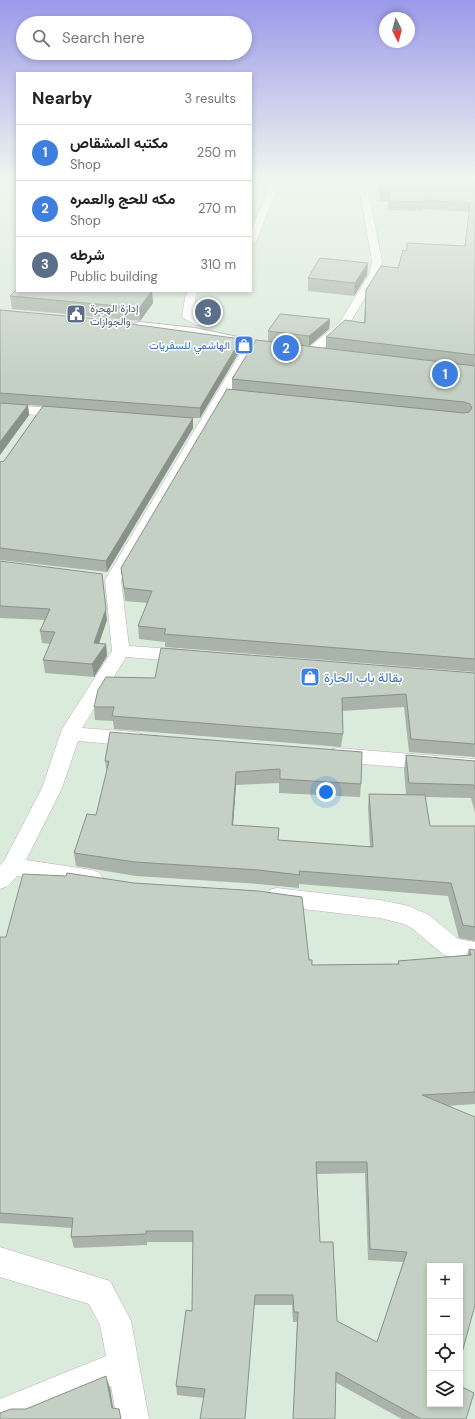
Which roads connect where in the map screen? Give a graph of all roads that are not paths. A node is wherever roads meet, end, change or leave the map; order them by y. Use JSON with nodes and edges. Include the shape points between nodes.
{"nodes":[{"id":1,"x":374,"y":246,"type":"edge"},
{"id":2,"x":193,"y":292,"type":"edge"},
{"id":3,"x":207,"y":310,"type":"dead end"},
{"id":4,"x":125,"y":325,"type":"edge"},
{"id":5,"x":198,"y":328,"type":"junction"},
{"id":6,"x":252,"y":344,"type":"junction"},
{"id":7,"x":317,"y":353,"type":"joint"},
{"id":8,"x":221,"y":395,"type":"junction"},
{"id":9,"x":237,"y":396,"type":"edge"},
{"id":10,"x":0,"y":408,"type":"edge"},
{"id":11,"x":41,"y":411,"type":"junction"},
{"id":12,"x":80,"y":414,"type":"edge"},
{"id":13,"x":189,"y":422,"type":"edge"},
{"id":14,"x":32,"y":424,"type":"edge"},
{"id":15,"x":204,"y":424,"type":"junction"},
{"id":16,"x":121,"y":650,"type":"junction"},
{"id":17,"x":208,"y":658,"type":"edge"},
{"id":18,"x":70,"y":734,"type":"junction"},
{"id":19,"x":150,"y":741,"type":"edge"},
{"id":20,"x":316,"y":753,"type":"edge"},
{"id":21,"x":475,"y":766,"type":"edge"},
{"id":22,"x":6,"y":874,"type":"edge"},
{"id":23,"x":115,"y":882,"type":"edge"},
{"id":24,"x":258,"y":894,"type":"edge"},
{"id":25,"x":475,"y":952,"type":"edge"},
{"id":26,"x":0,"y":1262,"type":"edge"},
{"id":27,"x":124,"y":1365,"type":"junction"},
{"id":28,"x":0,"y":1415,"type":"edge"},
{"id":29,"x":133,"y":1419,"type":"edge"}],
"edges":[{"from":1,"to":7,"type":"street","via":[[377,261],[375,273],[344,324],[333,332]]},
{"from":2,"to":5,"type":"street","via":[[188,316]]},
{"from":3,"to":5,"type":"street"},
{"from":4,"to":5,"type":"street"},
{"from":5,"to":6,"type":"street"},
{"from":6,"to":7,"type":"street"},
{"from":6,"to":8,"type":"street"},
{"from":8,"to":9,"type":"street"},
{"from":8,"to":15,"type":"street"},
{"from":10,"to":11,"type":"street"},
{"from":11,"to":12,"type":"street"},
{"from":11,"to":14,"type":"street"},
{"from":13,"to":15,"type":"street"},
{"from":15,"to":16,"type":"street","via":[[105,579]]},
{"from":16,"to":17,"type":"street"},
{"from":16,"to":18,"type":"street"},
{"from":18,"to":19,"type":"street"},
{"from":18,"to":22,"type":"street","via":[[52,788]]},
{"from":20,"to":21,"type":"street"},
{"from":22,"to":23,"type":"street"},
{"from":24,"to":25,"type":"street","via":[[380,909],[408,916],[421,922],[452,948]]},
{"from":26,"to":27,"type":"street","via":[[100,1292],[115,1321]]},
{"from":27,"to":28,"type":"street"},
{"from":27,"to":29,"type":"street"}]}
